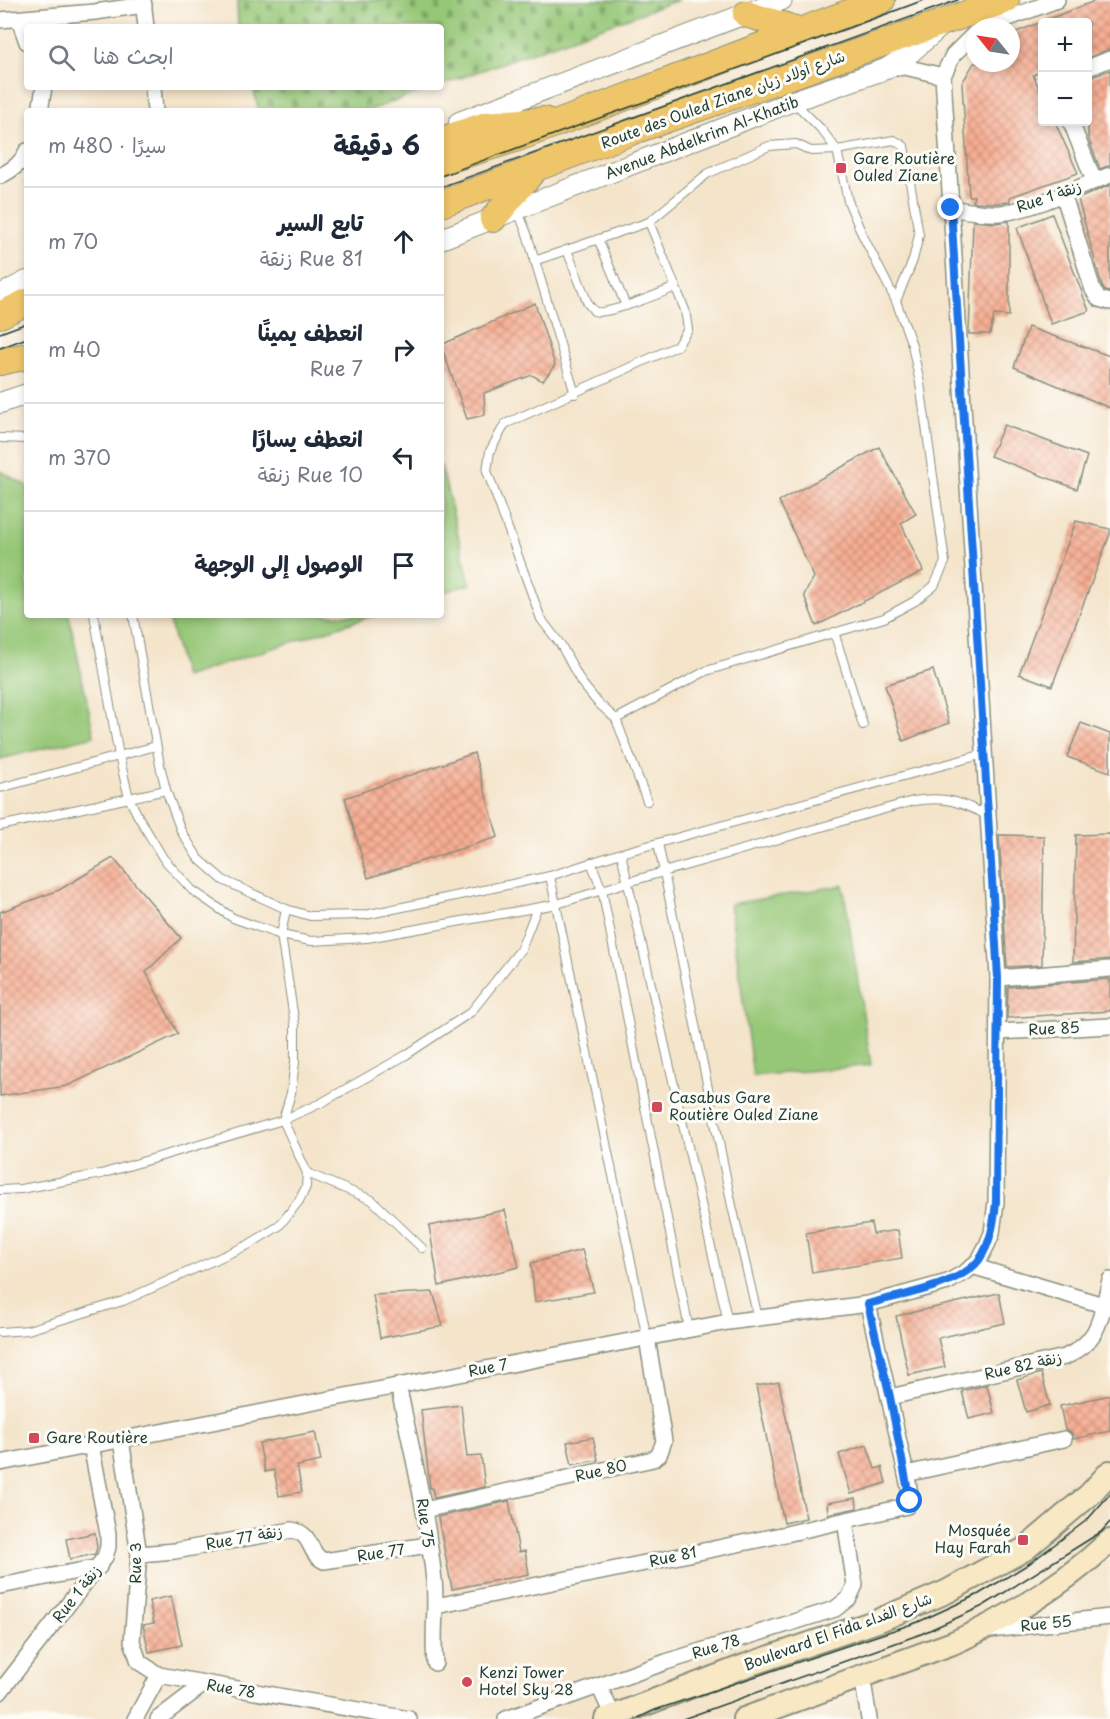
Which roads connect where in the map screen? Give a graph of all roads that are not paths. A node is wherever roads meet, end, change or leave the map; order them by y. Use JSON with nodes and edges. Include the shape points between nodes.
{"nodes":[{"id":1,"x":782,"y":0,"type":"edge"},
{"id":2,"x":882,"y":0,"type":"edge"},
{"id":3,"x":1006,"y":0,"type":"edge"},
{"id":4,"x":1057,"y":0,"type":"edge"},
{"id":5,"x":144,"y":2,"type":"edge"},
{"id":6,"x":95,"y":12,"type":"junction"},
{"id":7,"x":746,"y":14,"type":"junction"},
{"id":8,"x":1006,"y":18,"type":"edge"},
{"id":9,"x":19,"y":19,"type":"junction"},
{"id":10,"x":952,"y":19,"type":"junction"},
{"id":11,"x":0,"y":20,"type":"edge"},
{"id":12,"x":88,"y":24,"type":"edge"},
{"id":13,"x":146,"y":24,"type":"edge"},
{"id":14,"x":798,"y":30,"type":"junction"},
{"id":15,"x":24,"y":33,"type":"edge"},
{"id":16,"x":966,"y":42,"type":"edge"},
{"id":17,"x":1110,"y":59,"type":"edge"},
{"id":18,"x":1092,"y":66,"type":"edge"},
{"id":19,"x":886,"y":69,"type":"junction"},
{"id":20,"x":943,"y":76,"type":"junction"},
{"id":21,"x":43,"y":90,"type":"edge"},
{"id":22,"x":153,"y":90,"type":"edge"},
{"id":23,"x":793,"y":101,"type":"junction"},
{"id":24,"x":40,"y":108,"type":"edge"},
{"id":25,"x":155,"y":108,"type":"edge"},
{"id":26,"x":571,"y":118,"type":"junction"},
{"id":27,"x":1073,"y":126,"type":"edge"},
{"id":28,"x":444,"y":127,"type":"edge"},
{"id":29,"x":444,"y":139,"type":"edge"},
{"id":30,"x":837,"y":150,"type":"junction"},
{"id":31,"x":24,"y":157,"type":"edge"},
{"id":32,"x":444,"y":161,"type":"edge"},
{"id":33,"x":535,"y":169,"type":"junction"},
{"id":34,"x":1110,"y":175,"type":"edge"},
{"id":35,"x":0,"y":176,"type":"edge"},
{"id":36,"x":1094,"y":181,"type":"junction"},
{"id":37,"x":1064,"y":193,"type":"junction"},
{"id":38,"x":444,"y":203,"type":"edge"},
{"id":39,"x":951,"y":208,"type":"junction"},
{"id":40,"x":517,"y":210,"type":"junction"},
{"id":41,"x":494,"y":219,"type":"junction"},
{"id":42,"x":649,"y":222,"type":"junction"},
{"id":43,"x":444,"y":238,"type":"edge"},
{"id":44,"x":598,"y":239,"type":"junction"},
{"id":45,"x":567,"y":250,"type":"junction"},
{"id":46,"x":534,"y":261,"type":"junction"},
{"id":47,"x":676,"y":287,"type":"junction"},
{"id":48,"x":896,"y":301,"type":"junction"},
{"id":49,"x":1110,"y":302,"type":"edge"},
{"id":50,"x":626,"y":306,"type":"junction"},
{"id":51,"x":24,"y":357,"type":"edge"},
{"id":52,"x":0,"y":362,"type":"edge"},
{"id":53,"x":575,"y":394,"type":"junction"},
{"id":54,"x":24,"y":395,"type":"edge"},
{"id":55,"x":0,"y":403,"type":"edge"},
{"id":56,"x":0,"y":438,"type":"edge"},
{"id":57,"x":24,"y":439,"type":"edge"},
{"id":58,"x":95,"y":618,"type":"edge"},
{"id":59,"x":135,"y":618,"type":"edge"},
{"id":60,"x":834,"y":633,"type":"junction"},
{"id":61,"x":616,"y":719,"type":"junction"},
{"id":62,"x":862,"y":725,"type":"dead end"},
{"id":63,"x":156,"y":746,"type":"junction"},
{"id":64,"x":984,"y":754,"type":"junction"},
{"id":65,"x":119,"y":756,"type":"junction"},
{"id":66,"x":0,"y":788,"type":"edge"},
{"id":67,"x":166,"y":790,"type":"junction"},
{"id":68,"x":129,"y":798,"type":"junction"},
{"id":69,"x":647,"y":801,"type":"dead end"},
{"id":70,"x":987,"y":815,"type":"junction"},
{"id":71,"x":0,"y":826,"type":"edge"},
{"id":72,"x":658,"y":843,"type":"junction"},
{"id":73,"x":621,"y":853,"type":"junction"},
{"id":74,"x":591,"y":862,"type":"junction"},
{"id":75,"x":664,"y":872,"type":"junction"},
{"id":76,"x":550,"y":876,"type":"junction"},
{"id":77,"x":628,"y":882,"type":"junction"},
{"id":78,"x":602,"y":890,"type":"junction"},
{"id":79,"x":557,"y":904,"type":"junction"},
{"id":80,"x":537,"y":908,"type":"junction"},
{"id":81,"x":286,"y":909,"type":"junction"},
{"id":82,"x":281,"y":935,"type":"junction"},
{"id":83,"x":1110,"y":969,"type":"edge"},
{"id":84,"x":998,"y":978,"type":"junction"},
{"id":85,"x":1110,"y":1026,"type":"edge"},
{"id":86,"x":998,"y":1032,"type":"junction"},
{"id":87,"x":283,"y":1120,"type":"junction"},
{"id":88,"x":308,"y":1173,"type":"junction"},
{"id":89,"x":0,"y":1190,"type":"edge"},
{"id":90,"x":422,"y":1248,"type":"dead end"},
{"id":91,"x":972,"y":1266,"type":"junction"},
{"id":92,"x":1110,"y":1280,"type":"edge"},
{"id":93,"x":868,"y":1304,"type":"junction"},
{"id":94,"x":1103,"y":1305,"type":"junction"},
{"id":95,"x":759,"y":1318,"type":"junction"},
{"id":96,"x":728,"y":1322,"type":"junction"},
{"id":97,"x":690,"y":1329,"type":"junction"},
{"id":98,"x":0,"y":1332,"type":"edge"},
{"id":99,"x":647,"y":1338,"type":"junction"},
{"id":100,"x":398,"y":1385,"type":"junction"},
{"id":101,"x":890,"y":1397,"type":"junction"},
{"id":102,"x":1064,"y":1439,"type":"dead end"},
{"id":103,"x":121,"y":1440,"type":"junction"},
{"id":104,"x":91,"y":1445,"type":"junction"},
{"id":105,"x":0,"y":1463,"type":"edge"},
{"id":106,"x":1110,"y":1472,"type":"edge"},
{"id":107,"x":906,"y":1474,"type":"junction"},
{"id":108,"x":424,"y":1510,"type":"junction"},
{"id":109,"x":845,"y":1521,"type":"junction"},
{"id":110,"x":1110,"y":1541,"type":"edge"},
{"id":111,"x":428,"y":1545,"type":"junction"},
{"id":112,"x":139,"y":1554,"type":"junction"},
{"id":113,"x":333,"y":1561,"type":"joint"},
{"id":114,"x":99,"y":1567,"type":"junction"},
{"id":115,"x":0,"y":1586,"type":"edge"},
{"id":116,"x":436,"y":1606,"type":"junction"},
{"id":117,"x":1110,"y":1617,"type":"edge"},
{"id":118,"x":981,"y":1631,"type":"junction"},
{"id":119,"x":435,"y":1663,"type":"dead end"},
{"id":120,"x":159,"y":1675,"type":"junction"},
{"id":121,"x":862,"y":1675,"type":"junction"},
{"id":122,"x":204,"y":1684,"type":"junction"},
{"id":123,"x":599,"y":1686,"type":"junction"},
{"id":124,"x":0,"y":1692,"type":"edge"},
{"id":125,"x":610,"y":1718,"type":"edge"},
{"id":126,"x":135,"y":1719,"type":"edge"},
{"id":127,"x":158,"y":1719,"type":"edge"},
{"id":128,"x":409,"y":1719,"type":"edge"},
{"id":129,"x":506,"y":1719,"type":"edge"},
{"id":130,"x":744,"y":1719,"type":"edge"},
{"id":131,"x":869,"y":1719,"type":"edge"}],
"edges":[{"from":1,"to":7,"type":"street"},
{"from":2,"to":14,"type":"highway"},
{"from":3,"to":10,"type":"highway","name":"Route des Ouled Ziane شارع أولاد زيان"},
{"from":4,"to":8,"type":"street"},
{"from":5,"to":6,"type":"street"},
{"from":5,"to":13,"type":"street"},
{"from":6,"to":9,"type":"street"},
{"from":6,"to":12,"type":"street"},
{"from":7,"to":14,"type":"highway"},
{"from":7,"to":28,"type":"street"},
{"from":9,"to":11,"type":"street"},
{"from":9,"to":15,"type":"street"},
{"from":10,"to":19,"type":"street","name":"Avenue Abdelkrim Al-Khatib"},
{"from":10,"to":33,"type":"highway","name":"Route des Ouled Ziane شارع أولاد زيان"},
{"from":14,"to":26,"type":"highway"},
{"from":16,"to":20,"type":"street","via":[[953,55]]},
{"from":17,"to":18,"type":"street"},
{"from":19,"to":20,"type":"street","via":[[905,67]]},
{"from":19,"to":23,"type":"street","name":"Avenue Abdelkrim Al-Khatib"},
{"from":20,"to":39,"type":"street"},
{"from":21,"to":24,"type":"street"},
{"from":22,"to":25,"type":"street"},
{"from":23,"to":30,"type":"lane"},
{"from":23,"to":40,"type":"street","name":"Avenue Abdelkrim Al-Khatib"},
{"from":26,"to":29,"type":"highway","via":[[486,125]]},
{"from":26,"to":32,"type":"highway"},
{"from":27,"to":36,"type":"street"},
{"from":30,"to":42,"type":"lane","via":[[811,151],[796,144],[768,146],[707,174]]},
{"from":30,"to":48,"type":"lane","via":[[848,201]]},
{"from":30,"to":48,"type":"lane","via":[[894,140],[904,146],[919,235]]},
{"from":31,"to":35,"type":"street"},
{"from":33,"to":38,"type":"highway","name":"Route des Ouled Ziane شارع أولاد زيان"},
{"from":33,"to":41,"type":"highway"},
{"from":34,"to":36,"type":"street","name":"Rue 1 زنقة"},
{"from":36,"to":37,"type":"street","name":"Rue 1 زنقة"},
{"from":37,"to":39,"type":"street","name":"Rue 1 زنقة","via":[[1002,213]]},
{"from":37,"to":49,"type":"street","via":[[1093,290],[1099,299]]},
{"from":39,"to":64,"type":"street"},
{"from":40,"to":41,"type":"street","name":"Avenue Abdelkrim Al-Khatib"},
{"from":40,"to":46,"type":"lane"},
{"from":41,"to":43,"type":"street","name":"Avenue Abdelkrim Al-Khatib"},
{"from":42,"to":44,"type":"lane"},
{"from":42,"to":47,"type":"lane"},
{"from":44,"to":45,"type":"lane"},
{"from":44,"to":50,"type":"lane"},
{"from":45,"to":46,"type":"lane"},
{"from":45,"to":50,"type":"lane","via":[[594,311],[602,313]]},
{"from":46,"to":53,"type":"lane"},
{"from":47,"to":50,"type":"lane"},
{"from":47,"to":53,"type":"lane","via":[[688,329],[677,346]]},
{"from":48,"to":60,"type":"lane","via":[[920,383],[945,562],[934,586],[915,601],[884,618]]},
{"from":51,"to":52,"type":"highway"},
{"from":53,"to":61,"type":"lane","via":[[506,424],[490,451],[487,471],[541,619],[581,682]]},
{"from":54,"to":55,"type":"street"},
{"from":56,"to":57,"type":"lane"},
{"from":58,"to":65,"type":"lane"},
{"from":59,"to":63,"type":"lane"},
{"from":60,"to":61,"type":"lane","via":[[706,671]]},
{"from":60,"to":62,"type":"lane"},
{"from":61,"to":69,"type":"lane"},
{"from":63,"to":65,"type":"lane"},
{"from":63,"to":67,"type":"lane"},
{"from":64,"to":70,"type":"street"},
{"from":64,"to":72,"type":"lane"},
{"from":65,"to":66,"type":"lane"},
{"from":65,"to":68,"type":"lane"},
{"from":67,"to":68,"type":"lane"},
{"from":67,"to":81,"type":"lane","via":[[181,831],[198,858],[223,879]]},
{"from":68,"to":71,"type":"lane"},
{"from":68,"to":82,"type":"lane","via":[[163,858],[192,890],[233,918]]},
{"from":70,"to":75,"type":"lane","via":[[956,801],[913,801]]},
{"from":70,"to":84,"type":"street"},
{"from":72,"to":73,"type":"lane"},
{"from":72,"to":75,"type":"lane"},
{"from":73,"to":74,"type":"lane"},
{"from":73,"to":77,"type":"lane"},
{"from":74,"to":76,"type":"lane"},
{"from":74,"to":78,"type":"lane"},
{"from":75,"to":77,"type":"lane"},
{"from":75,"to":95,"type":"lane","via":[[732,1206]]},
{"from":76,"to":79,"type":"lane"},
{"from":76,"to":81,"type":"lane","via":[[365,915],[310,916]]},
{"from":77,"to":78,"type":"lane"},
{"from":77,"to":96,"type":"lane"},
{"from":78,"to":79,"type":"lane"},
{"from":78,"to":97,"type":"lane"},
{"from":79,"to":80,"type":"lane"},
{"from":79,"to":99,"type":"lane"},
{"from":80,"to":82,"type":"lane","via":[[367,938],[311,941]]},
{"from":80,"to":87,"type":"lane","via":[[521,949],[471,1012],[368,1077]]},
{"from":81,"to":82,"type":"lane"},
{"from":82,"to":87,"type":"lane","via":[[295,1025],[295,1062]]},
{"from":83,"to":84,"type":"street"},
{"from":84,"to":86,"type":"street"},
{"from":85,"to":86,"type":"street","name":"Rue 85"},
{"from":86,"to":91,"type":"street","via":[[996,1202],[992,1233]]},
{"from":87,"to":88,"type":"lane"},
{"from":87,"to":89,"type":"lane","via":[[100,1174]]},
{"from":88,"to":90,"type":"lane","via":[[372,1200]]},
{"from":88,"to":98,"type":"lane","via":[[299,1201],[279,1226],[248,1245],[123,1300],[28,1330]]},
{"from":91,"to":93,"type":"street","name":"Rue 7","via":[[948,1282]]},
{"from":91,"to":94,"type":"street"},
{"from":92,"to":94,"type":"street","name":"Rue 82 زنقة"},
{"from":93,"to":95,"type":"street","name":"Rue 7"},
{"from":93,"to":101,"type":"street"},
{"from":94,"to":101,"type":"street","name":"Rue 82 زنقة","via":[[1094,1335],[1082,1349],[1065,1357]]},
{"from":95,"to":96,"type":"street","name":"Rue 7"},
{"from":96,"to":97,"type":"street","name":"Rue 7"},
{"from":97,"to":99,"type":"street","name":"Rue 7"},
{"from":99,"to":100,"type":"street","name":"Rue 7"},
{"from":99,"to":108,"type":"street","name":"Rue 80","via":[[664,1442],[659,1455]]},
{"from":100,"to":103,"type":"street","name":"Rue 7"},
{"from":100,"to":108,"type":"street","name":"Rue 75"},
{"from":101,"to":107,"type":"street"},
{"from":102,"to":107,"type":"street"},
{"from":103,"to":104,"type":"street","name":"Rue 7"},
{"from":103,"to":112,"type":"street","name":"Rue 3"},
{"from":104,"to":105,"type":"street","name":"Rue 7"},
{"from":104,"to":114,"type":"street","name":"Rue 1 زنقة","via":[[108,1534],[108,1547]]},
{"from":106,"to":125,"type":"main road","name":"Boulevard El Fida شارع الفداء","via":[[1025,1549],[946,1592]]},
{"from":107,"to":109,"type":"street","name":"Rue 81","via":[[909,1504]]},
{"from":108,"to":111,"type":"street","name":"Rue 75"},
{"from":109,"to":116,"type":"street","name":"Rue 81"},
{"from":109,"to":123,"type":"street","name":"Rue 78","via":[[855,1585],[843,1604]]},
{"from":110,"to":118,"type":"main road","via":[[1056,1586]]},
{"from":111,"to":113,"type":"street","name":"Rue 77"},
{"from":111,"to":116,"type":"street","name":"Rue 75"},
{"from":112,"to":113,"type":"street","name":"Rue 77 زنقة","via":[[292,1530],[306,1536],[317,1558]]},
{"from":112,"to":120,"type":"street","name":"Rue 3","via":[[132,1641],[139,1662]]},
{"from":114,"to":115,"type":"street"},
{"from":114,"to":124,"type":"street","name":"Rue 1 زنقة"},
{"from":116,"to":119,"type":"street","name":"Rue 75"},
{"from":117,"to":118,"type":"street","name":"Rue 55"},
{"from":118,"to":121,"type":"main road"},
{"from":120,"to":122,"type":"street","name":"Rue 78"},
{"from":120,"to":126,"type":"street"},
{"from":121,"to":130,"type":"main road"},
{"from":121,"to":131,"type":"street"},
{"from":122,"to":127,"type":"street"},
{"from":122,"to":128,"type":"street","name":"Rue 78"},
{"from":123,"to":125,"type":"street"},
{"from":123,"to":129,"type":"street","name":"Rue 78"}]}
